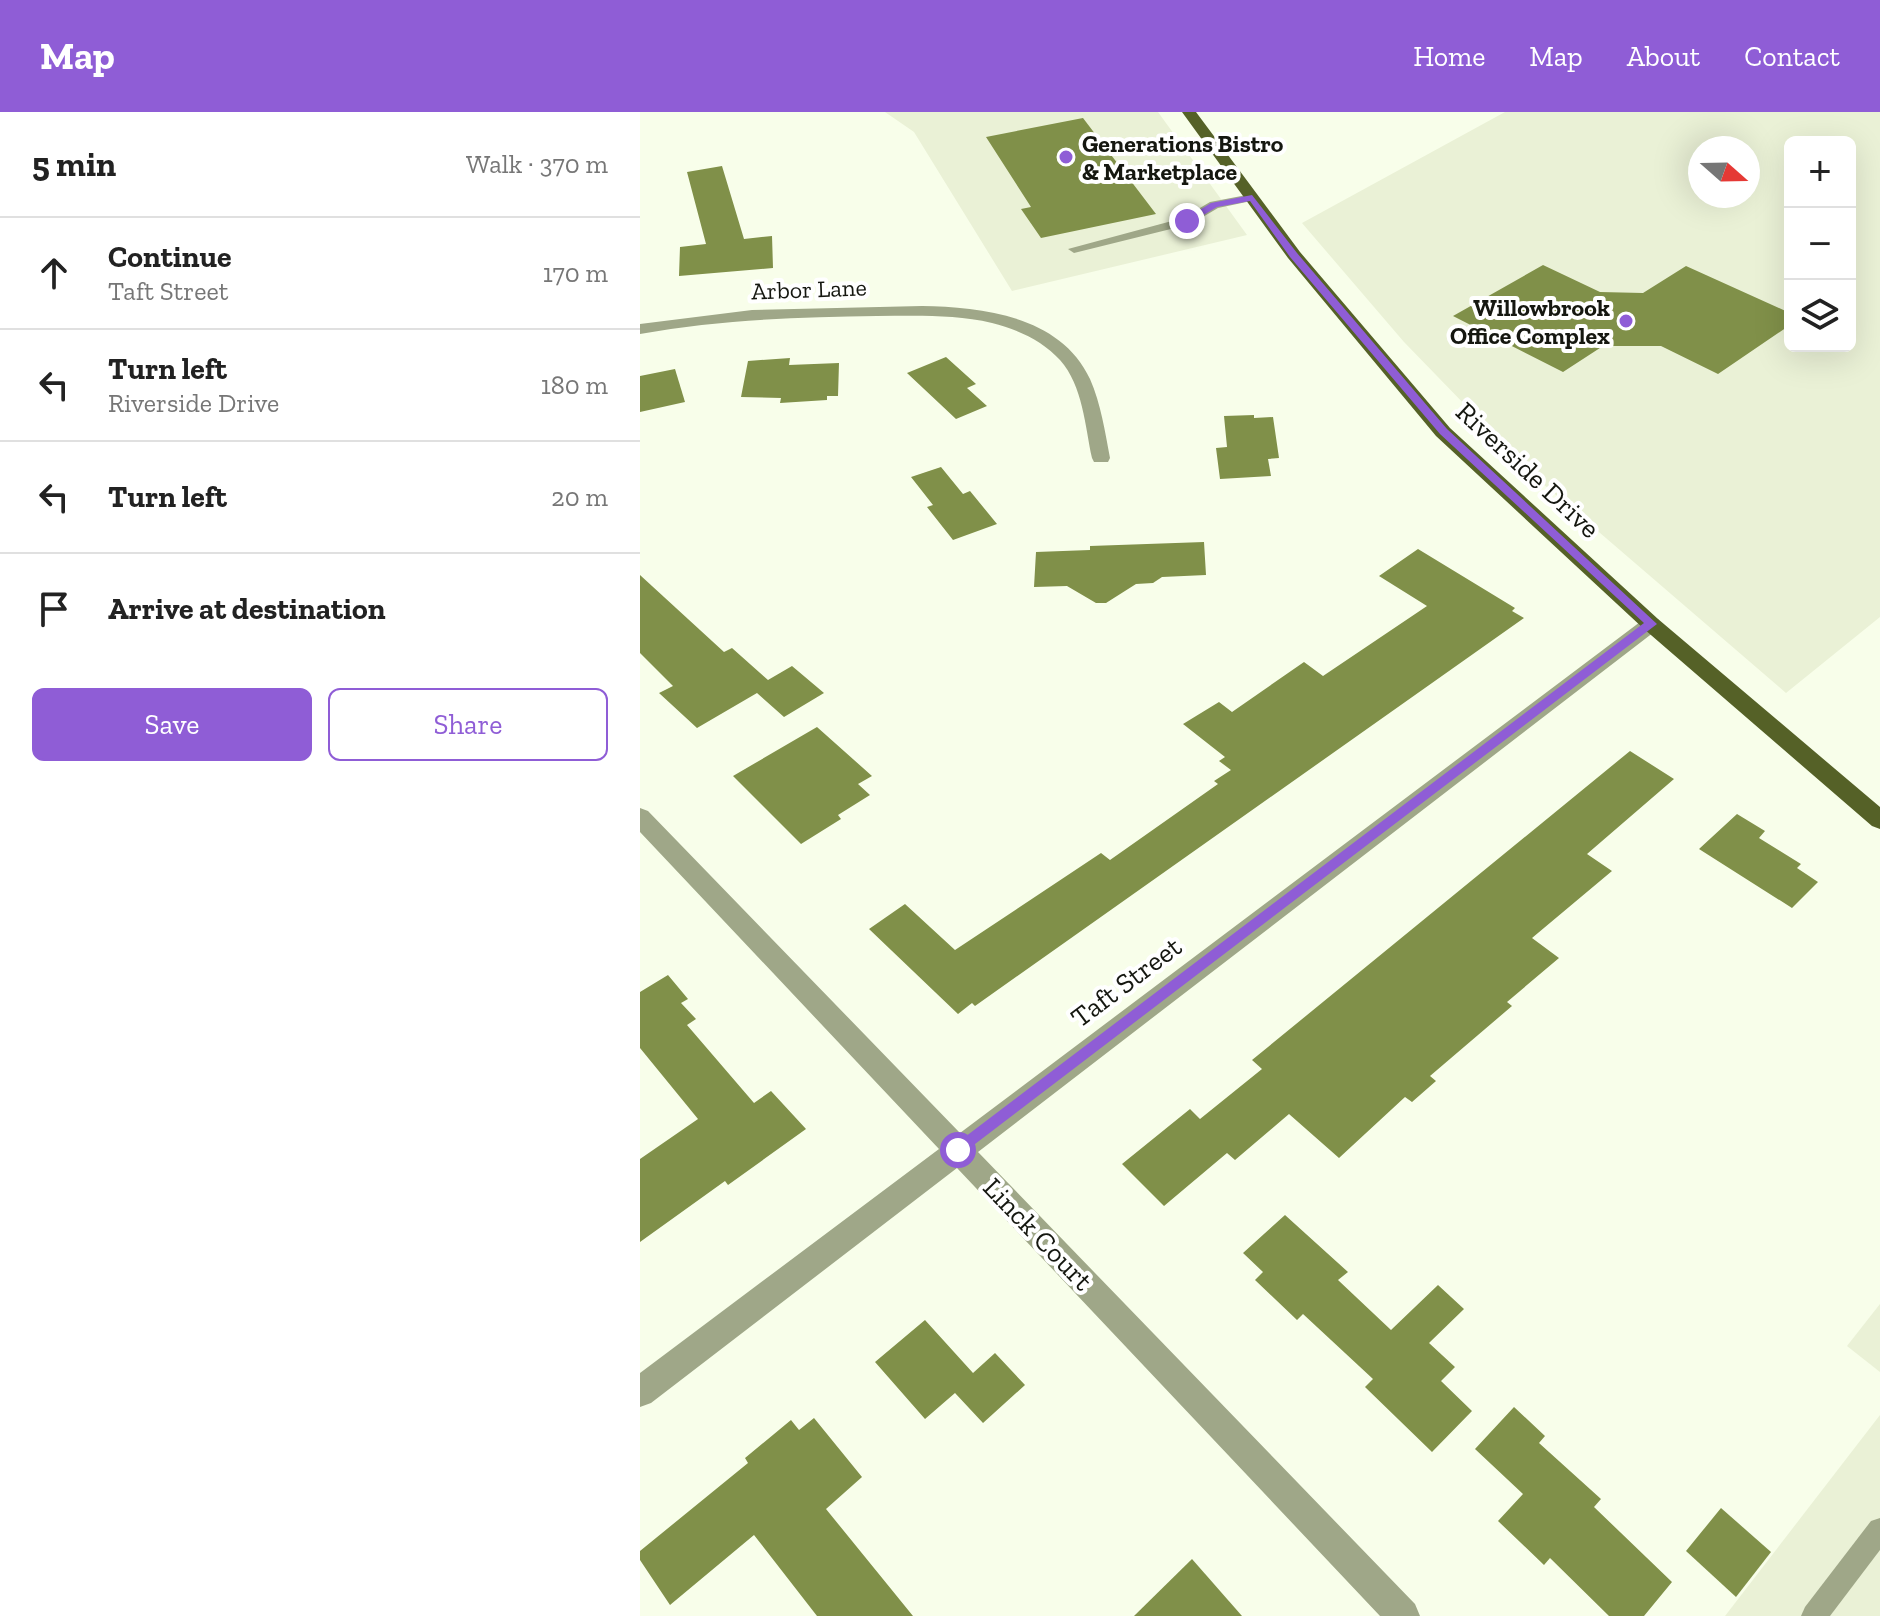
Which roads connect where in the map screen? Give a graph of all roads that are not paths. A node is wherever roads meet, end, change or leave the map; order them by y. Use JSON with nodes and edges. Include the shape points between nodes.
{"nodes":[{"id":1,"x":1189,"y":112,"type":"edge"},
{"id":2,"x":1252,"y":198,"type":"junction"},
{"id":3,"x":1074,"y":249,"type":"dead end"},
{"id":4,"x":640,"y":329,"type":"edge"},
{"id":5,"x":1101,"y":458,"type":"dead end"},
{"id":6,"x":1651,"y":624,"type":"junction"},
{"id":7,"x":640,"y":817,"type":"edge"},
{"id":8,"x":1880,"y":820,"type":"edge"},
{"id":9,"x":958,"y":1150,"type":"junction"},
{"id":10,"x":640,"y":1392,"type":"edge"},
{"id":11,"x":1880,"y":1530,"type":"edge"},
{"id":12,"x":1403,"y":1616,"type":"edge"},
{"id":13,"x":1814,"y":1616,"type":"edge"}],
"edges":[{"from":1,"to":2,"type":"main road","name":"Riverside Drive"},
{"from":2,"to":3,"type":"lane","via":[[1214,205],[1187,221]]},
{"from":2,"to":6,"type":"main road","name":"Riverside Drive","via":[[1443,432]]},
{"from":4,"to":5,"type":"street","name":"Arbor Lane","via":[[775,313],[980,315],[1034,333],[1068,358],[1081,377]]},
{"from":6,"to":8,"type":"main road","name":"Riverside Drive"},
{"from":6,"to":9,"type":"street","name":"Taft Street"},
{"from":7,"to":9,"type":"street","name":"Linck Court"},
{"from":9,"to":10,"type":"street","name":"Taft Street"},
{"from":9,"to":12,"type":"street","name":"Linck Court"},
{"from":11,"to":13,"type":"lane"}]}
